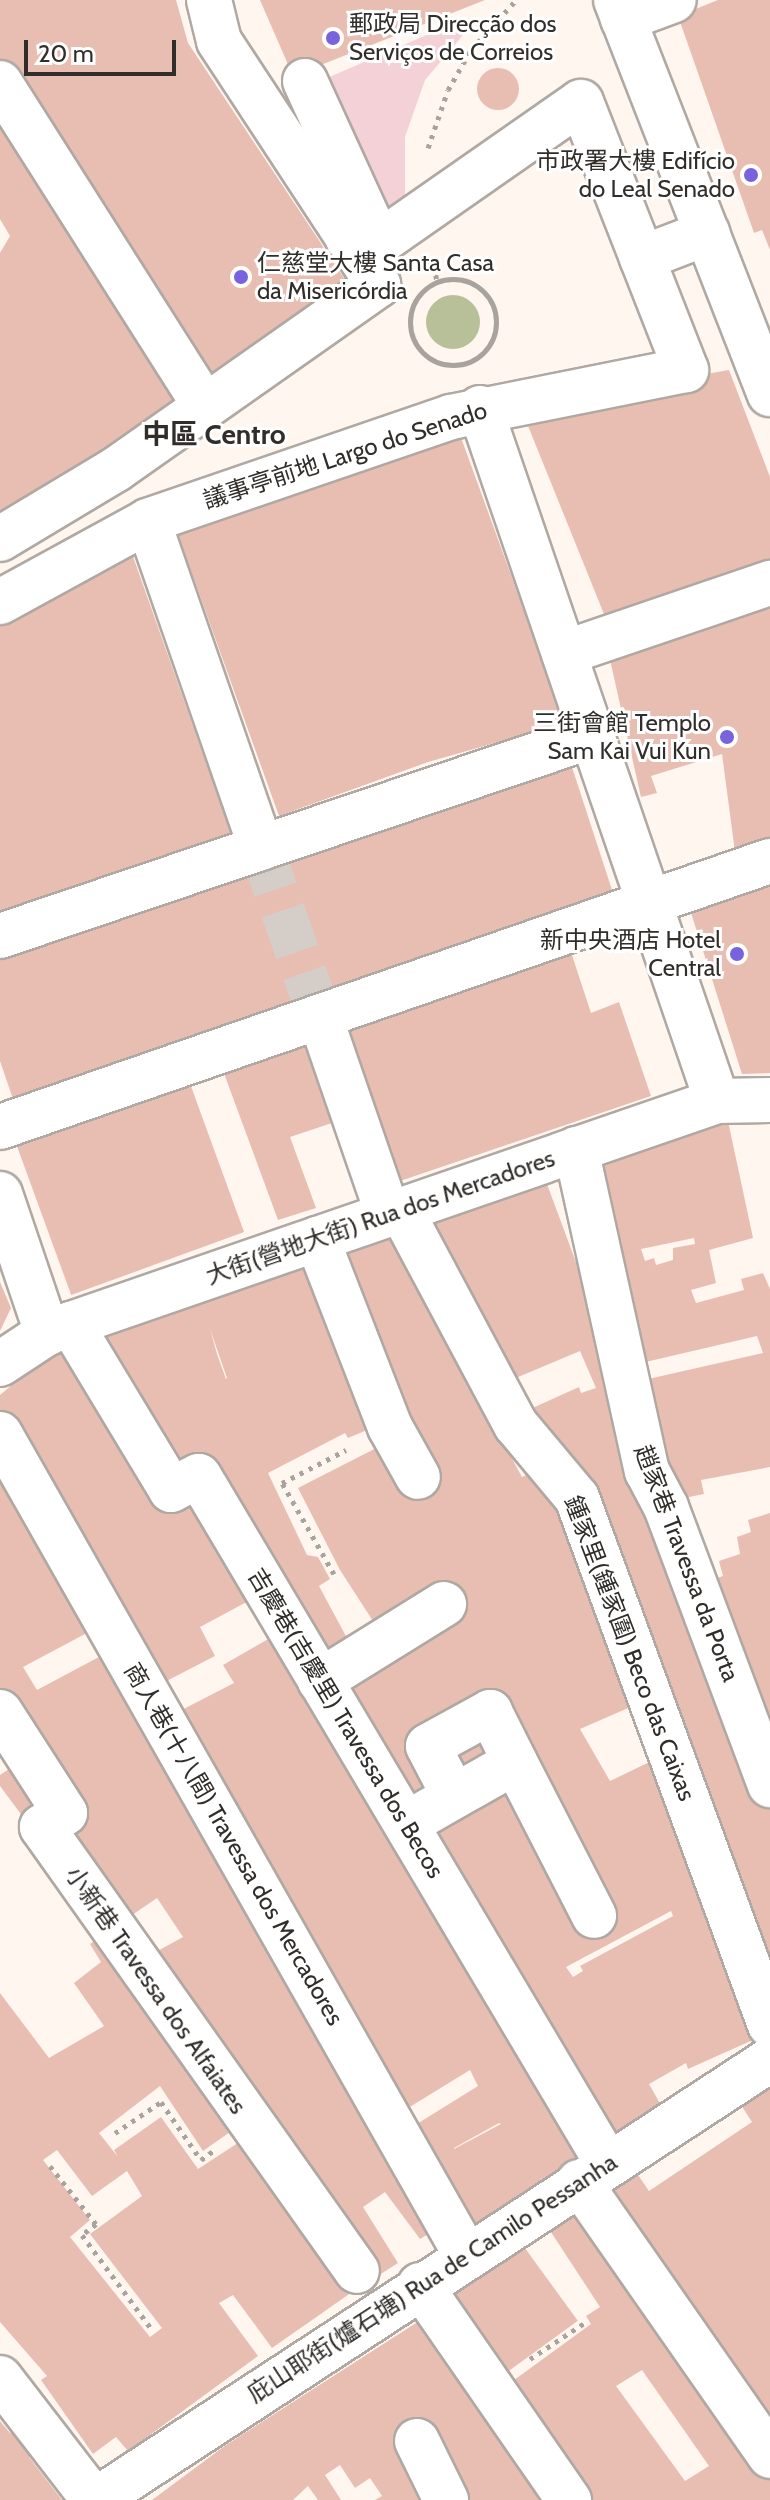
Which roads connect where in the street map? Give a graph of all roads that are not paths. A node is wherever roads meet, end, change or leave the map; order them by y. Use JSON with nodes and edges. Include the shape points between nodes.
{"nodes":[{"id":1,"x":209,"y":0,"type":"edge"},
{"id":2,"x":674,"y":0,"type":"edge"},
{"id":3,"x":620,"y":10,"type":"edge"},
{"id":4,"x":305,"y":81,"type":"dead end"},
{"id":5,"x":0,"y":83,"type":"edge"},
{"id":6,"x":707,"y":233,"type":"junction"},
{"id":7,"x":354,"y":248,"type":"junction"},
{"id":8,"x":642,"y":258,"type":"junction"},
{"id":9,"x":766,"y":371,"type":"edge"},
{"id":10,"x":205,"y":406,"type":"junction"},
{"id":11,"x":480,"y":408,"type":"junction"},
{"id":12,"x":148,"y":521,"type":"junction"},
{"id":13,"x":0,"y":539,"type":"edge"},
{"id":14,"x":770,"y":583,"type":"edge"},
{"id":15,"x":0,"y":602,"type":"edge"},
{"id":16,"x":564,"y":653,"type":"junction"},
{"id":17,"x":592,"y":736,"type":"junction"},
{"id":18,"x":261,"y":848,"type":"junction"},
{"id":19,"x":770,"y":861,"type":"edge"},
{"id":20,"x":648,"y":903,"type":"junction"},
{"id":21,"x":0,"y":936,"type":"edge"},
{"id":22,"x":320,"y":1017,"type":"junction"},
{"id":23,"x":770,"y":1100,"type":"edge"},
{"id":24,"x":717,"y":1101,"type":"junction"},
{"id":25,"x":0,"y":1127,"type":"edge"},
{"id":26,"x":576,"y":1149,"type":"junction"},
{"id":27,"x":0,"y":1194,"type":"edge"},
{"id":28,"x":395,"y":1212,"type":"junction"},
{"id":29,"x":317,"y":1239,"type":"junction"},
{"id":30,"x":59,"y":1328,"type":"junction"},
{"id":31,"x":0,"y":1364,"type":"edge"},
{"id":32,"x":0,"y":1434,"type":"edge"},
{"id":33,"x":418,"y":1477,"type":"dead end"},
{"id":34,"x":444,"y":1604,"type":"dead end"},
{"id":35,"x":320,"y":1681,"type":"junction"},
{"id":36,"x":0,"y":1712,"type":"edge"},
{"id":37,"x":770,"y":1785,"type":"edge"},
{"id":38,"x":406,"y":1824,"type":"junction"},
{"id":39,"x":594,"y":1916,"type":"dead end"},
{"id":40,"x":770,"y":2025,"type":"edge"},
{"id":41,"x":770,"y":2060,"type":"edge"},
{"id":42,"x":593,"y":2172,"type":"junction"},
{"id":43,"x":466,"y":2255,"type":"junction"},
{"id":44,"x":357,"y":2271,"type":"dead end"},
{"id":45,"x":420,"y":2285,"type":"junction"},
{"id":46,"x":0,"y":2378,"type":"edge"},
{"id":47,"x":417,"y":2441,"type":"dead end"},
{"id":48,"x":770,"y":2456,"type":"edge"},
{"id":49,"x":92,"y":2499,"type":"edge"},
{"id":50,"x":446,"y":2500,"type":"edge"},
{"id":51,"x":569,"y":2500,"type":"edge"}],
"edges":[{"from":1,"to":7,"type":"street","via":[[219,41]]},
{"from":2,"to":3,"type":"street"},
{"from":3,"to":6,"type":"street"},
{"from":4,"to":7,"type":"street","via":[[371,225]]},
{"from":5,"to":10,"type":"street"},
{"from":6,"to":8,"type":"street"},
{"from":6,"to":9,"type":"street"},
{"from":7,"to":8,"type":"street","name":"議事亭前地 Largo do Senado","via":[[424,211],[581,102]]},
{"from":7,"to":10,"type":"street","via":[[378,285]]},
{"from":8,"to":11,"type":"street","name":"議事亭前地 Largo do Senado","via":[[686,370]]},
{"from":10,"to":13,"type":"street","via":[[115,470]]},
{"from":11,"to":12,"type":"street","name":"議事亭前地 Largo do Senado"},
{"from":11,"to":16,"type":"street"},
{"from":12,"to":15,"type":"street","name":"議事亭前地 Largo do Senado"},
{"from":12,"to":18,"type":"street"},
{"from":14,"to":16,"type":"street"},
{"from":16,"to":17,"type":"street"},
{"from":17,"to":18,"type":"street"},
{"from":17,"to":20,"type":"street"},
{"from":18,"to":21,"type":"street"},
{"from":19,"to":20,"type":"street"},
{"from":20,"to":22,"type":"street"},
{"from":20,"to":24,"type":"street"},
{"from":22,"to":25,"type":"street"},
{"from":22,"to":28,"type":"street","name":"鍾家里(鍾家圍) Beco das Caixas"},
{"from":23,"to":24,"type":"street","name":"大街(營地大街) Rua dos Mercadores"},
{"from":24,"to":26,"type":"street","name":"大街(營地大街) Rua dos Mercadores"},
{"from":26,"to":28,"type":"street","name":"大街(營地大街) Rua dos Mercadores"},
{"from":26,"to":37,"type":"street","name":"趙家巷 Travessa da Porta","via":[[647,1471],[666,1507]]},
{"from":27,"to":30,"type":"street"},
{"from":28,"to":29,"type":"street","name":"大街(營地大街) Rua dos Mercadores"},
{"from":28,"to":40,"type":"street","name":"鍾家里(鍾家圍) Beco das Caixas","via":[[516,1425],[577,1498]]},
{"from":29,"to":30,"type":"street","name":"大街(營地大街) Rua dos Mercadores"},
{"from":29,"to":33,"type":"street","via":[[390,1427]]},
{"from":30,"to":31,"type":"street","name":"大街(營地大街) Rua dos Mercadores"},
{"from":30,"to":35,"type":"street","name":"吉慶巷(吉慶里) Travessa dos Becos","via":[[171,1490],[199,1476]]},
{"from":32,"to":43,"type":"street","name":"商人巷(十八間) Travessa dos Mercadores"},
{"from":34,"to":35,"type":"street"},
{"from":35,"to":38,"type":"street","name":"吉慶巷(吉慶里) Travessa dos Becos"},
{"from":36,"to":44,"type":"street","name":"小新巷 Travessa dos Alfaiates","via":[[65,1813],[42,1827]]},
{"from":38,"to":39,"type":"street","via":[[515,1762]]},
{"from":38,"to":42,"type":"street","name":"吉慶巷(吉慶里) Travessa dos Becos"},
{"from":41,"to":42,"type":"street","name":"庇山耶街(爐石塘) Rua de Camilo Pessanha"},
{"from":42,"to":43,"type":"street","name":"庇山耶街(爐石塘) Rua de Camilo Pessanha"},
{"from":42,"to":48,"type":"street","name":"吉慶巷(吉慶里) Travessa dos Becos"},
{"from":43,"to":45,"type":"street","name":"庇山耶街(爐石塘) Rua de Camilo Pessanha"},
{"from":45,"to":49,"type":"street","name":"庇山耶街(爐石塘) Rua de Camilo Pessanha"},
{"from":45,"to":51,"type":"street"},
{"from":46,"to":49,"type":"street"},
{"from":47,"to":50,"type":"street"}]}
